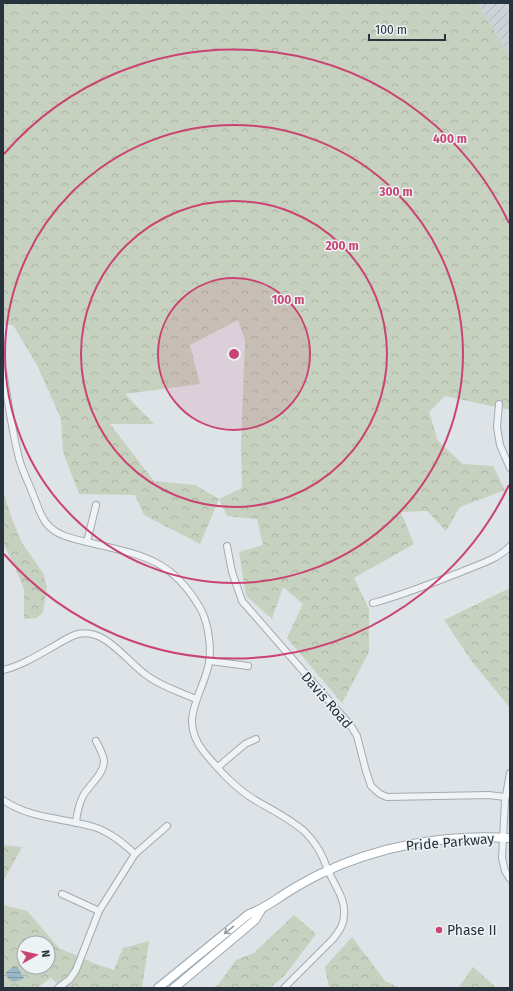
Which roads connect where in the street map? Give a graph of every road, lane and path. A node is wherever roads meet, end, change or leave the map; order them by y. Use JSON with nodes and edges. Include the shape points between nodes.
{"nodes":[{"id":1,"x":3,"y":371,"type":"edge"},
{"id":2,"x":499,"y":404,"type":"dead end"},
{"id":3,"x":510,"y":468,"type":"edge"},
{"id":4,"x":96,"y":505,"type":"dead end"},
{"id":5,"x":87,"y":542,"type":"junction"},
{"id":6,"x":227,"y":546,"type":"dead end"},
{"id":7,"x":510,"y":546,"type":"edge"},
{"id":8,"x":373,"y":603,"type":"dead end"},
{"id":9,"x":210,"y":661,"type":"junction"},
{"id":10,"x":248,"y":666,"type":"dead end"},
{"id":11,"x":3,"y":670,"type":"edge"},
{"id":12,"x":196,"y":699,"type":"junction"},
{"id":13,"x":256,"y":739,"type":"dead end"},
{"id":14,"x":96,"y":741,"type":"dead end"},
{"id":15,"x":218,"y":767,"type":"junction"},
{"id":16,"x":510,"y":773,"type":"edge"},
{"id":17,"x":505,"y":797,"type":"junction"},
{"id":18,"x":3,"y":800,"type":"edge"},
{"id":19,"x":76,"y":822,"type":"junction"},
{"id":20,"x":167,"y":826,"type":"dead end"},
{"id":21,"x":507,"y":838,"type":"edge"},
{"id":22,"x":135,"y":854,"type":"junction"},
{"id":23,"x":328,"y":870,"type":"junction"},
{"id":24,"x":510,"y":879,"type":"edge"},
{"id":25,"x":62,"y":894,"type":"dead end"},
{"id":26,"x":261,"y":910,"type":"junction"},
{"id":27,"x":99,"y":911,"type":"junction"},
{"id":28,"x":58,"y":988,"type":"edge"},
{"id":29,"x":158,"y":988,"type":"edge"},
{"id":30,"x":174,"y":988,"type":"edge"},
{"id":31,"x":284,"y":988,"type":"edge"}],
"edges":[{"from":1,"to":5,"type":"street","via":[[21,465],[39,511],[45,521],[63,536]]},
{"from":2,"to":3,"type":"street","via":[[500,445]]},
{"from":4,"to":5,"type":"street"},
{"from":5,"to":9,"type":"street","via":[[132,552],[148,558],[172,573],[202,611],[208,635]]},
{"from":6,"to":17,"type":"street","name":"Davis Road","via":[[232,572],[242,601],[351,726],[357,736],[371,786],[387,797]]},
{"from":7,"to":8,"type":"street","via":[[477,565]]},
{"from":9,"to":10,"type":"street"},
{"from":9,"to":12,"type":"street"},
{"from":11,"to":12,"type":"street","via":[[20,664],[71,637],[93,634],[108,642],[158,683]]},
{"from":12,"to":15,"type":"street","via":[[192,718],[194,733],[202,750]]},
{"from":13,"to":15,"type":"street","via":[[245,744]]},
{"from":14,"to":19,"type":"street","via":[[104,760],[102,769],[83,796]]},
{"from":15,"to":23,"type":"street","via":[[246,794],[306,832],[317,846]]},
{"from":16,"to":17,"type":"street"},
{"from":17,"to":21,"type":"street"},
{"from":18,"to":19,"type":"street","via":[[25,812]]},
{"from":19,"to":22,"type":"street","via":[[107,833]]},
{"from":20,"to":22,"type":"street"},
{"from":21,"to":23,"type":"main road","name":"Pride Parkway","via":[[417,843],[383,850]]},
{"from":21,"to":24,"type":"street","via":[[503,865]]},
{"from":22,"to":27,"type":"street"},
{"from":23,"to":26,"type":"main road","name":"Pride Parkway","via":[[295,887]]},
{"from":23,"to":31,"type":"street","via":[[344,904],[343,923],[334,939]]},
{"from":25,"to":27,"type":"street"},
{"from":26,"to":29,"type":"main road","name":"Pride Parkway","one_way":true,"via":[[249,914]]},
{"from":26,"to":30,"type":"main road","name":"Pride Parkway","via":[[255,920]]},
{"from":27,"to":28,"type":"street","via":[[76,970]]}]}
